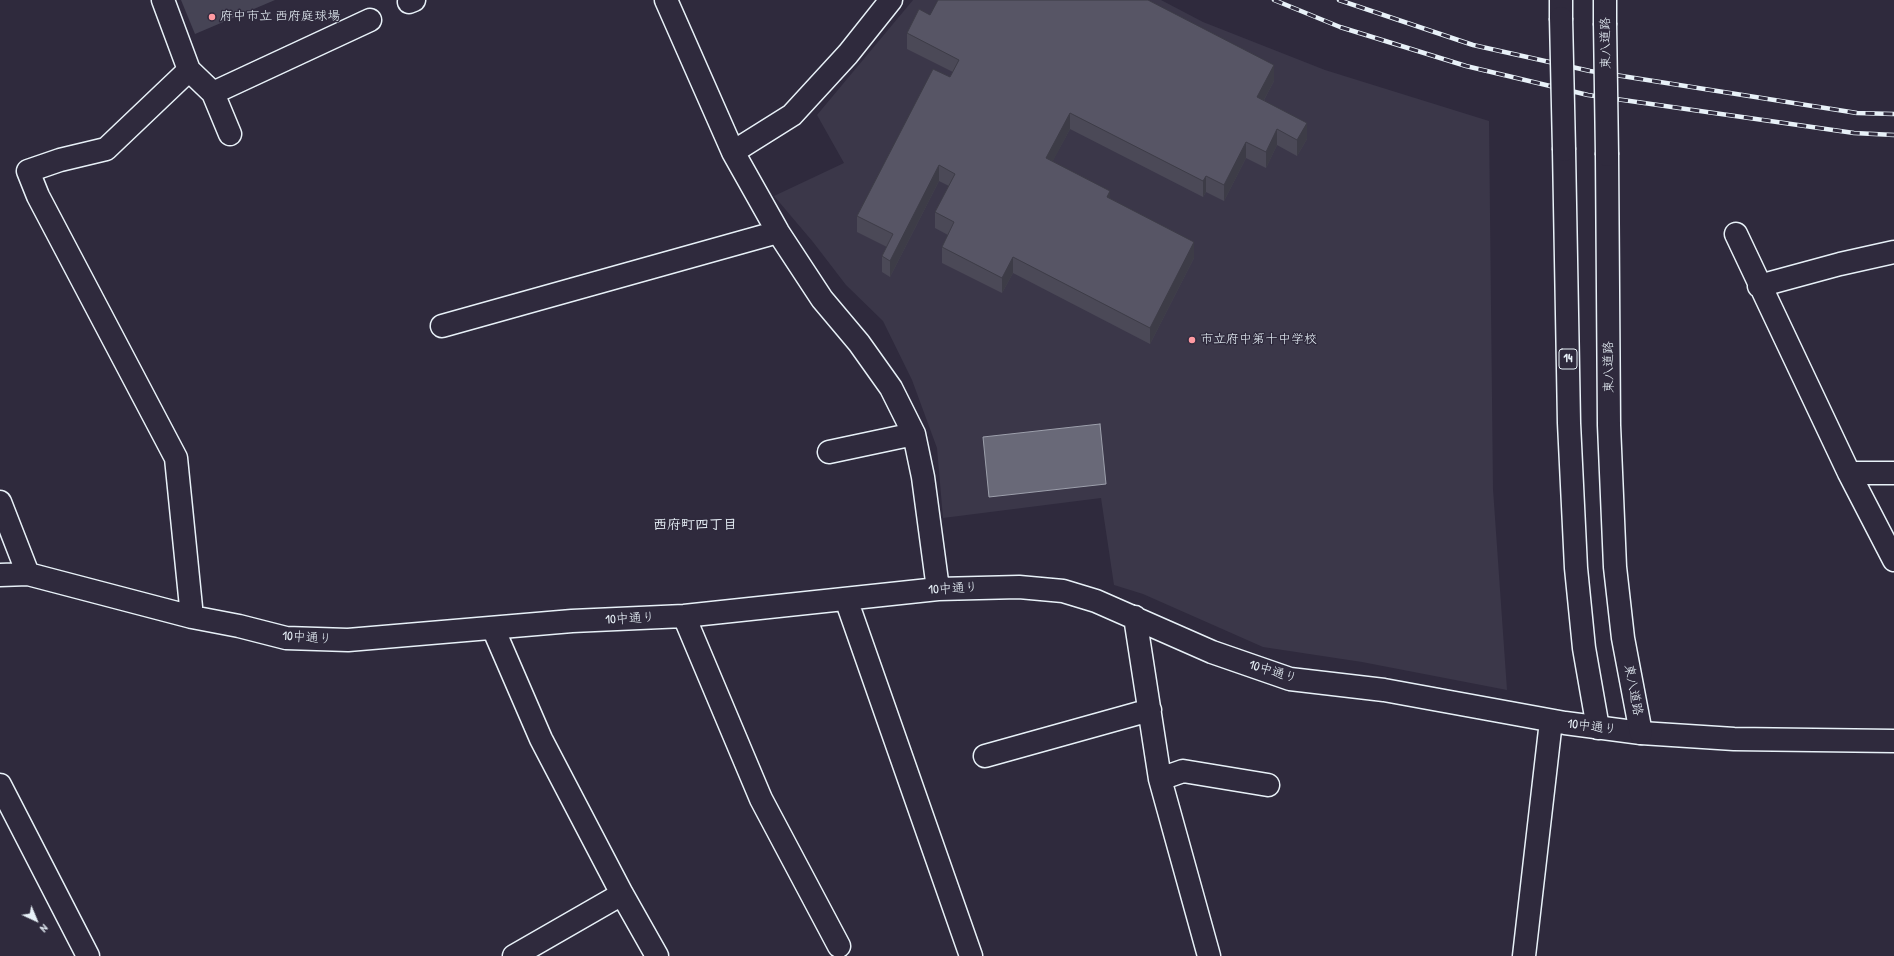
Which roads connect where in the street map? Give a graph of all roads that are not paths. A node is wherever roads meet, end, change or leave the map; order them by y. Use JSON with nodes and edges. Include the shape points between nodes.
{"nodes":[{"id":1,"x":163,"y":0,"type":"edge"},
{"id":2,"x":666,"y":0,"type":"edge"},
{"id":3,"x":891,"y":0,"type":"edge"},
{"id":4,"x":1605,"y":0,"type":"edge"},
{"id":5,"x":1561,"y":9,"type":"edge"},
{"id":6,"x":370,"y":20,"type":"dead end"},
{"id":7,"x":190,"y":70,"type":"junction"},
{"id":8,"x":213,"y":93,"type":"junction"},
{"id":9,"x":230,"y":134,"type":"dead end"},
{"id":10,"x":733,"y":152,"type":"junction"},
{"id":11,"x":778,"y":232,"type":"junction"},
{"id":12,"x":1736,"y":234,"type":"dead end"},
{"id":13,"x":1894,"y":252,"type":"edge"},
{"id":14,"x":1759,"y":286,"type":"junction"},
{"id":15,"x":442,"y":326,"type":"dead end"},
{"id":16,"x":914,"y":434,"type":"junction"},
{"id":17,"x":830,"y":452,"type":"dead end"},
{"id":18,"x":1849,"y":473,"type":"junction"},
{"id":19,"x":1894,"y":473,"type":"edge"},
{"id":20,"x":0,"y":502,"type":"edge"},
{"id":21,"x":1894,"y":560,"type":"edge"},
{"id":22,"x":28,"y":574,"type":"junction"},
{"id":23,"x":0,"y":575,"type":"edge"},
{"id":24,"x":938,"y":589,"type":"junction"},
{"id":25,"x":846,"y":599,"type":"junction"},
{"id":26,"x":684,"y":616,"type":"junction"},
{"id":27,"x":192,"y":617,"type":"junction"},
{"id":28,"x":1135,"y":617,"type":"junction"},
{"id":29,"x":493,"y":628,"type":"junction"},
{"id":30,"x":1150,"y":710,"type":"junction"},
{"id":31,"x":1551,"y":721,"type":"junction"},
{"id":32,"x":1598,"y":728,"type":"junction"},
{"id":33,"x":1641,"y":733,"type":"junction"},
{"id":34,"x":1894,"y":741,"type":"edge"},
{"id":35,"x":985,"y":756,"type":"dead end"},
{"id":36,"x":1160,"y":779,"type":"junction"},
{"id":37,"x":0,"y":785,"type":"edge"},
{"id":38,"x":1268,"y":785,"type":"dead end"},
{"id":39,"x":622,"y":894,"type":"junction"},
{"id":40,"x":839,"y":946,"type":"dead end"},
{"id":41,"x":88,"y":956,"type":"edge"},
{"id":42,"x":514,"y":956,"type":"edge"},
{"id":43,"x":658,"y":956,"type":"edge"},
{"id":44,"x":971,"y":956,"type":"edge"},
{"id":45,"x":1209,"y":956,"type":"edge"},
{"id":46,"x":1524,"y":956,"type":"edge"}],
"edges":[{"from":1,"to":7,"type":"street"},
{"from":2,"to":10,"type":"street"},
{"from":3,"to":10,"type":"street","via":[[848,54],[792,115]]},
{"from":4,"to":33,"type":"street","name":"東八道路","bridge":true,"via":[[1609,425],[1615,568],[1623,638]]},
{"from":5,"to":32,"type":"street","number":"14","bridge":true,"via":[[1569,423],[1576,568],[1584,648]]},
{"from":6,"to":8,"type":"street"},
{"from":7,"to":8,"type":"street"},
{"from":7,"to":27,"type":"street","via":[[106,149],[60,160],[28,172],[38,196],[176,458]]},
{"from":8,"to":9,"type":"street"},
{"from":10,"to":11,"type":"street"},
{"from":11,"to":15,"type":"street"},
{"from":11,"to":16,"type":"street","via":[[822,299],[891,388]]},
{"from":12,"to":14,"type":"street"},
{"from":13,"to":14,"type":"street"},
{"from":14,"to":18,"type":"street"},
{"from":16,"to":17,"type":"street"},
{"from":16,"to":24,"type":"street","via":[[923,477]]},
{"from":18,"to":19,"type":"street"},
{"from":18,"to":21,"type":"street"},
{"from":20,"to":22,"type":"street"},
{"from":22,"to":23,"type":"street","name":"10中通り"},
{"from":22,"to":27,"type":"street","name":"10中通り"},
{"from":24,"to":25,"type":"street","name":"10中通り"},
{"from":24,"to":28,"type":"street","name":"10中通り","via":[[1019,587],[1063,591]]},
{"from":25,"to":26,"type":"street","name":"10中通り"},
{"from":25,"to":44,"type":"street"},
{"from":26,"to":29,"type":"street","name":"10中通り","via":[[572,621]]},
{"from":26,"to":40,"type":"street","via":[[760,799]]},
{"from":27,"to":29,"type":"street","name":"10中通り","via":[[286,638],[348,640]]},
{"from":28,"to":30,"type":"street"},
{"from":28,"to":31,"type":"street","name":"10中通り","via":[[1212,652],[1290,679],[1384,690]]},
{"from":29,"to":39,"type":"street","via":[[540,739]]},
{"from":30,"to":35,"type":"street"},
{"from":30,"to":36,"type":"street"},
{"from":31,"to":32,"type":"street","name":"10中通り"},
{"from":31,"to":46,"type":"street"},
{"from":32,"to":33,"type":"street","name":"10中通り"},
{"from":33,"to":34,"type":"street","name":"10中通り","via":[[1734,739]]},
{"from":36,"to":38,"type":"street","via":[[1183,771]]},
{"from":36,"to":45,"type":"street"},
{"from":37,"to":41,"type":"street"},
{"from":39,"to":42,"type":"street"},
{"from":39,"to":43,"type":"street"}]}
